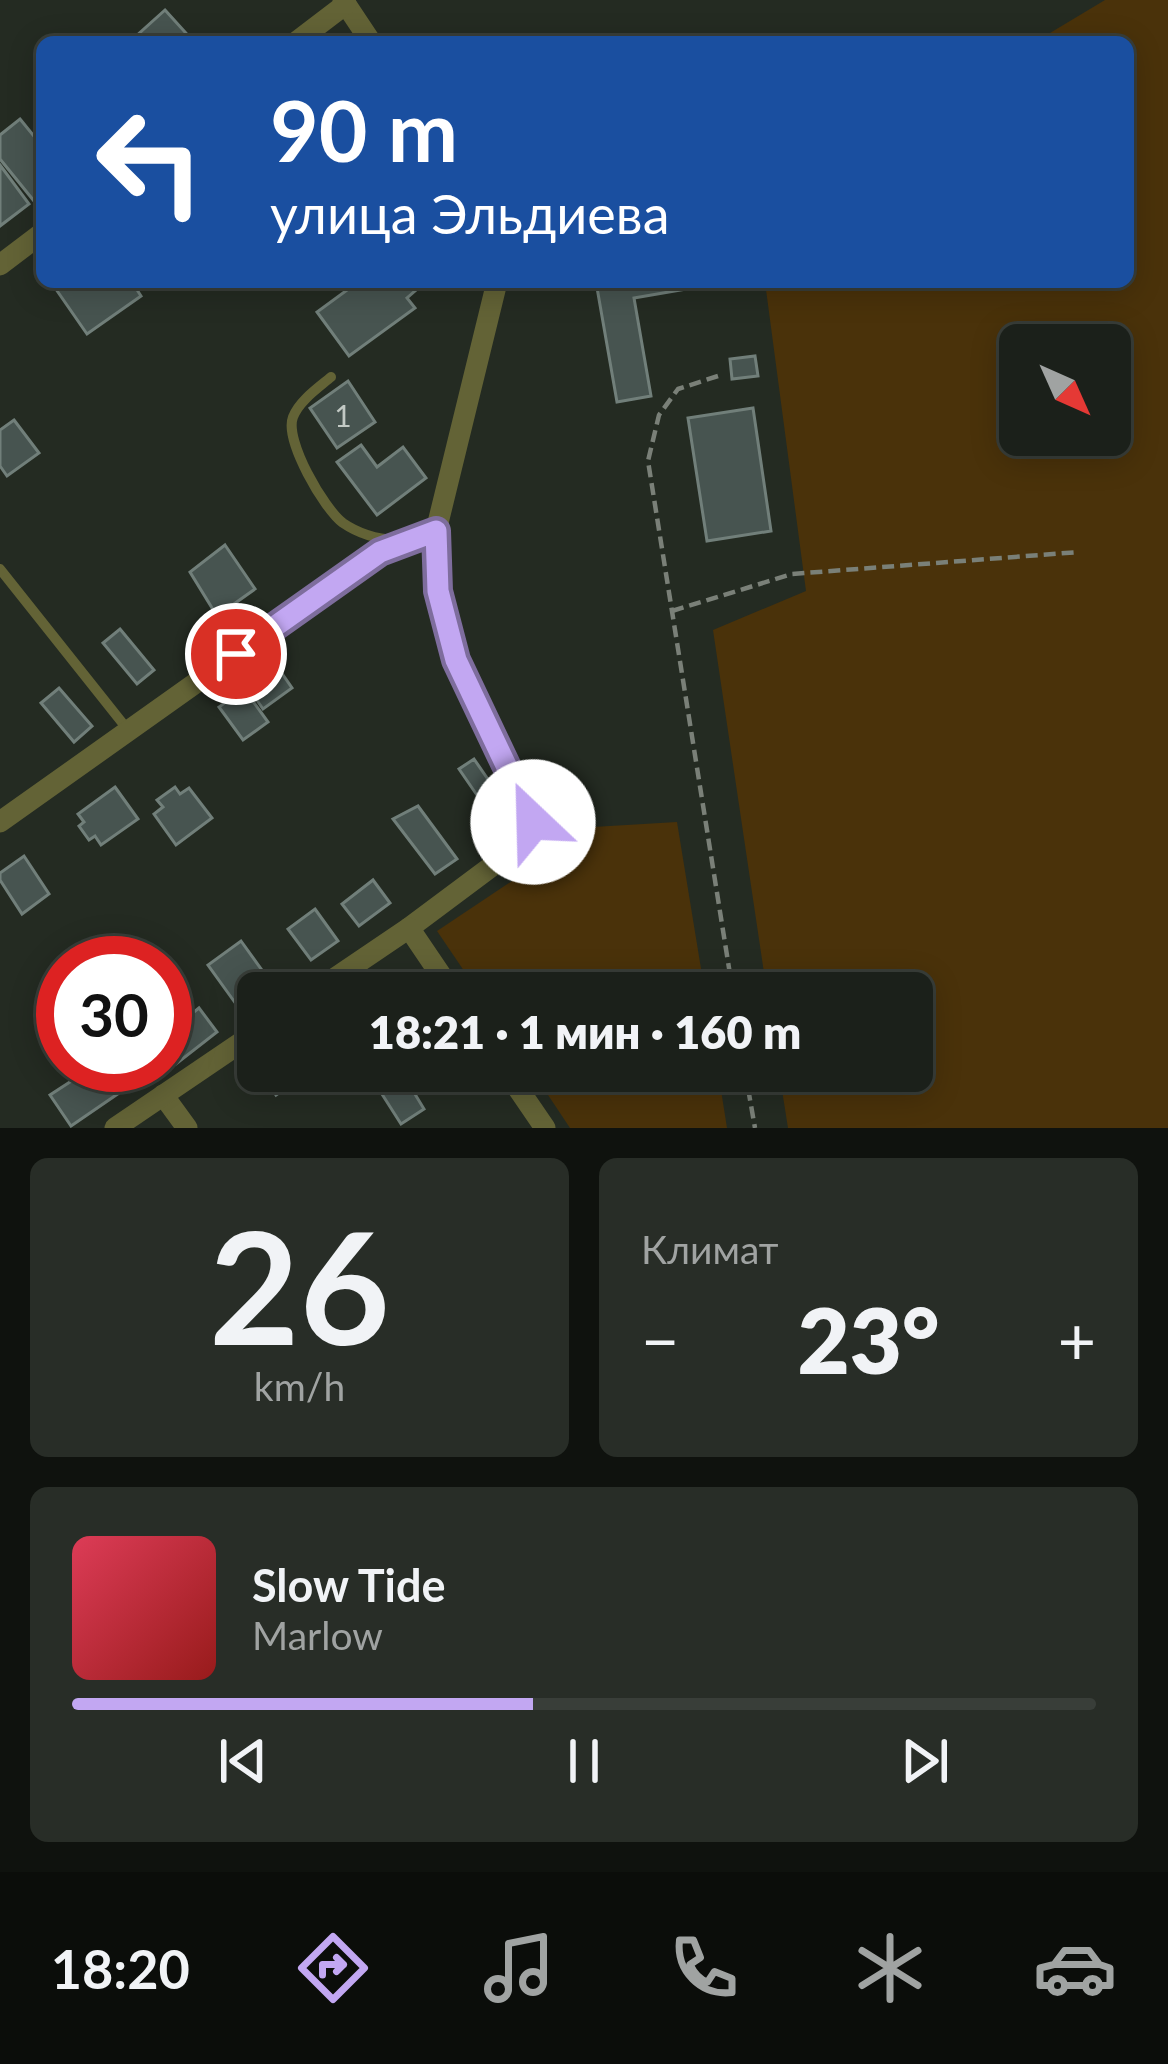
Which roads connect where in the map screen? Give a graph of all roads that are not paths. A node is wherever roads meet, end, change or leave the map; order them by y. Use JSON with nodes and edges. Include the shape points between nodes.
{"nodes":[{"id":1,"x":344,"y":2,"type":"edge"},
{"id":2,"x":303,"y":36,"type":"edge"},
{"id":3,"x":366,"y":36,"type":"edge"},
{"id":4,"x":36,"y":238,"type":"edge"},
{"id":5,"x":0,"y":265,"type":"edge"},
{"id":6,"x":496,"y":288,"type":"edge"},
{"id":7,"x":331,"y":376,"type":"dead end"},
{"id":8,"x":436,"y":531,"type":"junction"},
{"id":9,"x":405,"y":541,"type":"junction"},
{"id":10,"x":0,"y":569,"type":"edge"},
{"id":11,"x":128,"y":730,"type":"junction"},
{"id":12,"x":0,"y":822,"type":"edge"},
{"id":13,"x":409,"y":928,"type":"junction"},
{"id":14,"x":344,"y":972,"type":"edge"},
{"id":15,"x":439,"y":972,"type":"edge"},
{"id":16,"x":237,"y":1045,"type":"edge"},
{"id":17,"x":520,"y":1092,"type":"edge"},
{"id":18,"x":164,"y":1095,"type":"junction"},
{"id":19,"x":115,"y":1128,"type":"edge"},
{"id":20,"x":187,"y":1128,"type":"edge"},
{"id":21,"x":545,"y":1128,"type":"edge"}],
"edges":[{"from":1,"to":2,"type":"street"},
{"from":1,"to":3,"type":"street"},
{"from":4,"to":5,"type":"street"},
{"from":6,"to":8,"type":"street"},
{"from":7,"to":9,"type":"lane","via":[[291,420],[303,463],[340,521]]},
{"from":8,"to":9,"type":"street"},
{"from":8,"to":13,"type":"street","via":[[438,591],[456,660],[534,829]]},
{"from":9,"to":11,"type":"street"},
{"from":10,"to":11,"type":"lane"},
{"from":11,"to":12,"type":"street"},
{"from":13,"to":14,"type":"street"},
{"from":13,"to":15,"type":"street"},
{"from":16,"to":18,"type":"street"},
{"from":17,"to":21,"type":"street"},
{"from":18,"to":19,"type":"street"},
{"from":18,"to":20,"type":"street"}]}
